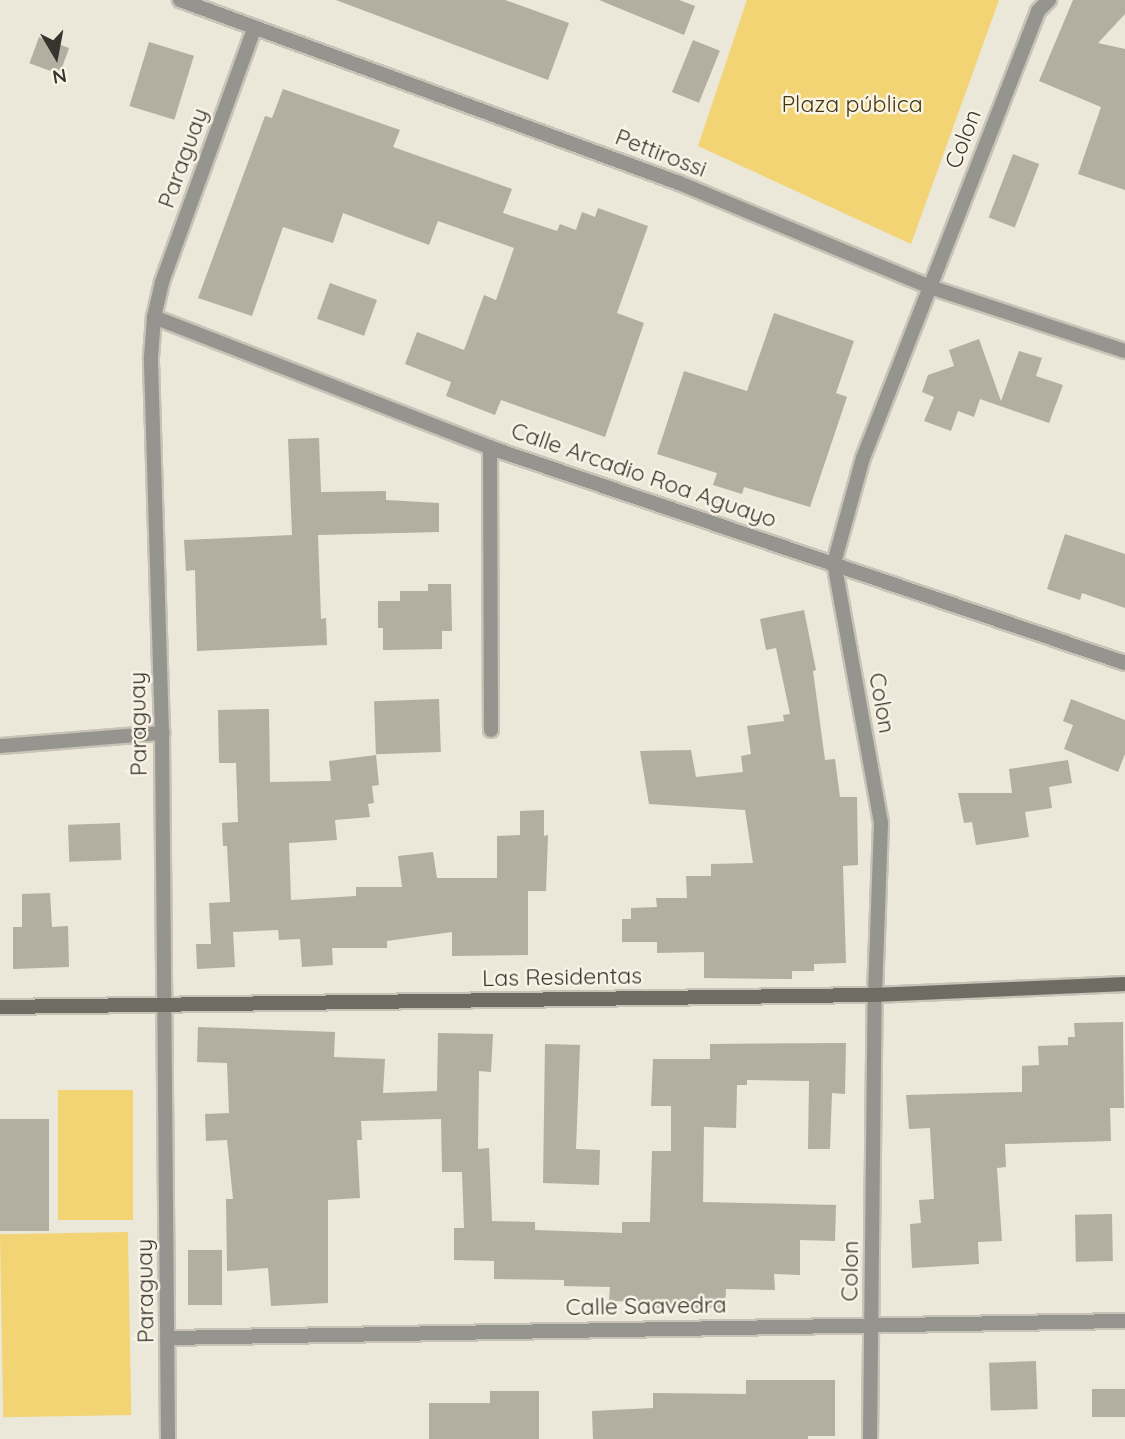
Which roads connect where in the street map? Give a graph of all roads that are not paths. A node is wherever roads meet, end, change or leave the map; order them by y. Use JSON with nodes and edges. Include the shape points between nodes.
{"nodes":[{"id":1,"x":180,"y":0,"type":"edge"},
{"id":2,"x":1049,"y":0,"type":"edge"},
{"id":3,"x":255,"y":27,"type":"junction"},
{"id":4,"x":930,"y":288,"type":"junction"},
{"id":5,"x":155,"y":317,"type":"junction"},
{"id":6,"x":1125,"y":351,"type":"edge"},
{"id":7,"x":490,"y":447,"type":"junction"},
{"id":8,"x":834,"y":563,"type":"junction"},
{"id":9,"x":1125,"y":663,"type":"edge"},
{"id":10,"x":491,"y":730,"type":"dead end"},
{"id":11,"x":162,"y":733,"type":"junction"},
{"id":12,"x":0,"y":746,"type":"edge"},
{"id":13,"x":1125,"y":984,"type":"edge"},
{"id":14,"x":875,"y":995,"type":"junction"},
{"id":15,"x":163,"y":1005,"type":"junction"},
{"id":16,"x":1,"y":1011,"type":"edge"},
{"id":17,"x":1125,"y":1321,"type":"edge"},
{"id":18,"x":872,"y":1324,"type":"junction"},
{"id":19,"x":168,"y":1338,"type":"junction"},
{"id":20,"x":168,"y":1439,"type":"edge"},
{"id":21,"x":870,"y":1439,"type":"edge"}],
"edges":[{"from":1,"to":3,"type":"street","name":"Pettirossi"},
{"from":2,"to":4,"type":"street","name":"Colon","via":[[1038,11]]},
{"from":3,"to":4,"type":"street","name":"Pettirossi","via":[[679,183]]},
{"from":3,"to":5,"type":"street","name":"Paraguay","via":[[162,282]]},
{"from":4,"to":6,"type":"street","name":"Pettirossi"},
{"from":4,"to":8,"type":"street","name":"Colon","via":[[863,457]]},
{"from":5,"to":7,"type":"street","name":"Calle Arcadio Roa Aguayo"},
{"from":5,"to":11,"type":"street","name":"Paraguay","via":[[151,357]]},
{"from":7,"to":8,"type":"street","name":"Calle Arcadio Roa Aguayo"},
{"from":7,"to":10,"type":"street"},
{"from":8,"to":9,"type":"street","name":"Calle Arcadio Roa Aguayo"},
{"from":8,"to":14,"type":"street","name":"Colon","via":[[881,823]]},
{"from":11,"to":12,"type":"street"},
{"from":11,"to":15,"type":"street","name":"Paraguay"},
{"from":13,"to":14,"type":"main road","name":"Las Residentas"},
{"from":14,"to":15,"type":"main road","name":"Las Residentas"},
{"from":14,"to":18,"type":"street","name":"Colon"},
{"from":15,"to":16,"type":"main road","name":"Las Residentas"},
{"from":15,"to":19,"type":"street","name":"Paraguay"},
{"from":17,"to":18,"type":"street","name":"Calle Saavedra"},
{"from":18,"to":19,"type":"street","name":"Calle Saavedra"},
{"from":18,"to":21,"type":"street","name":"Colon"},
{"from":19,"to":20,"type":"street","name":"Paraguay"}]}
